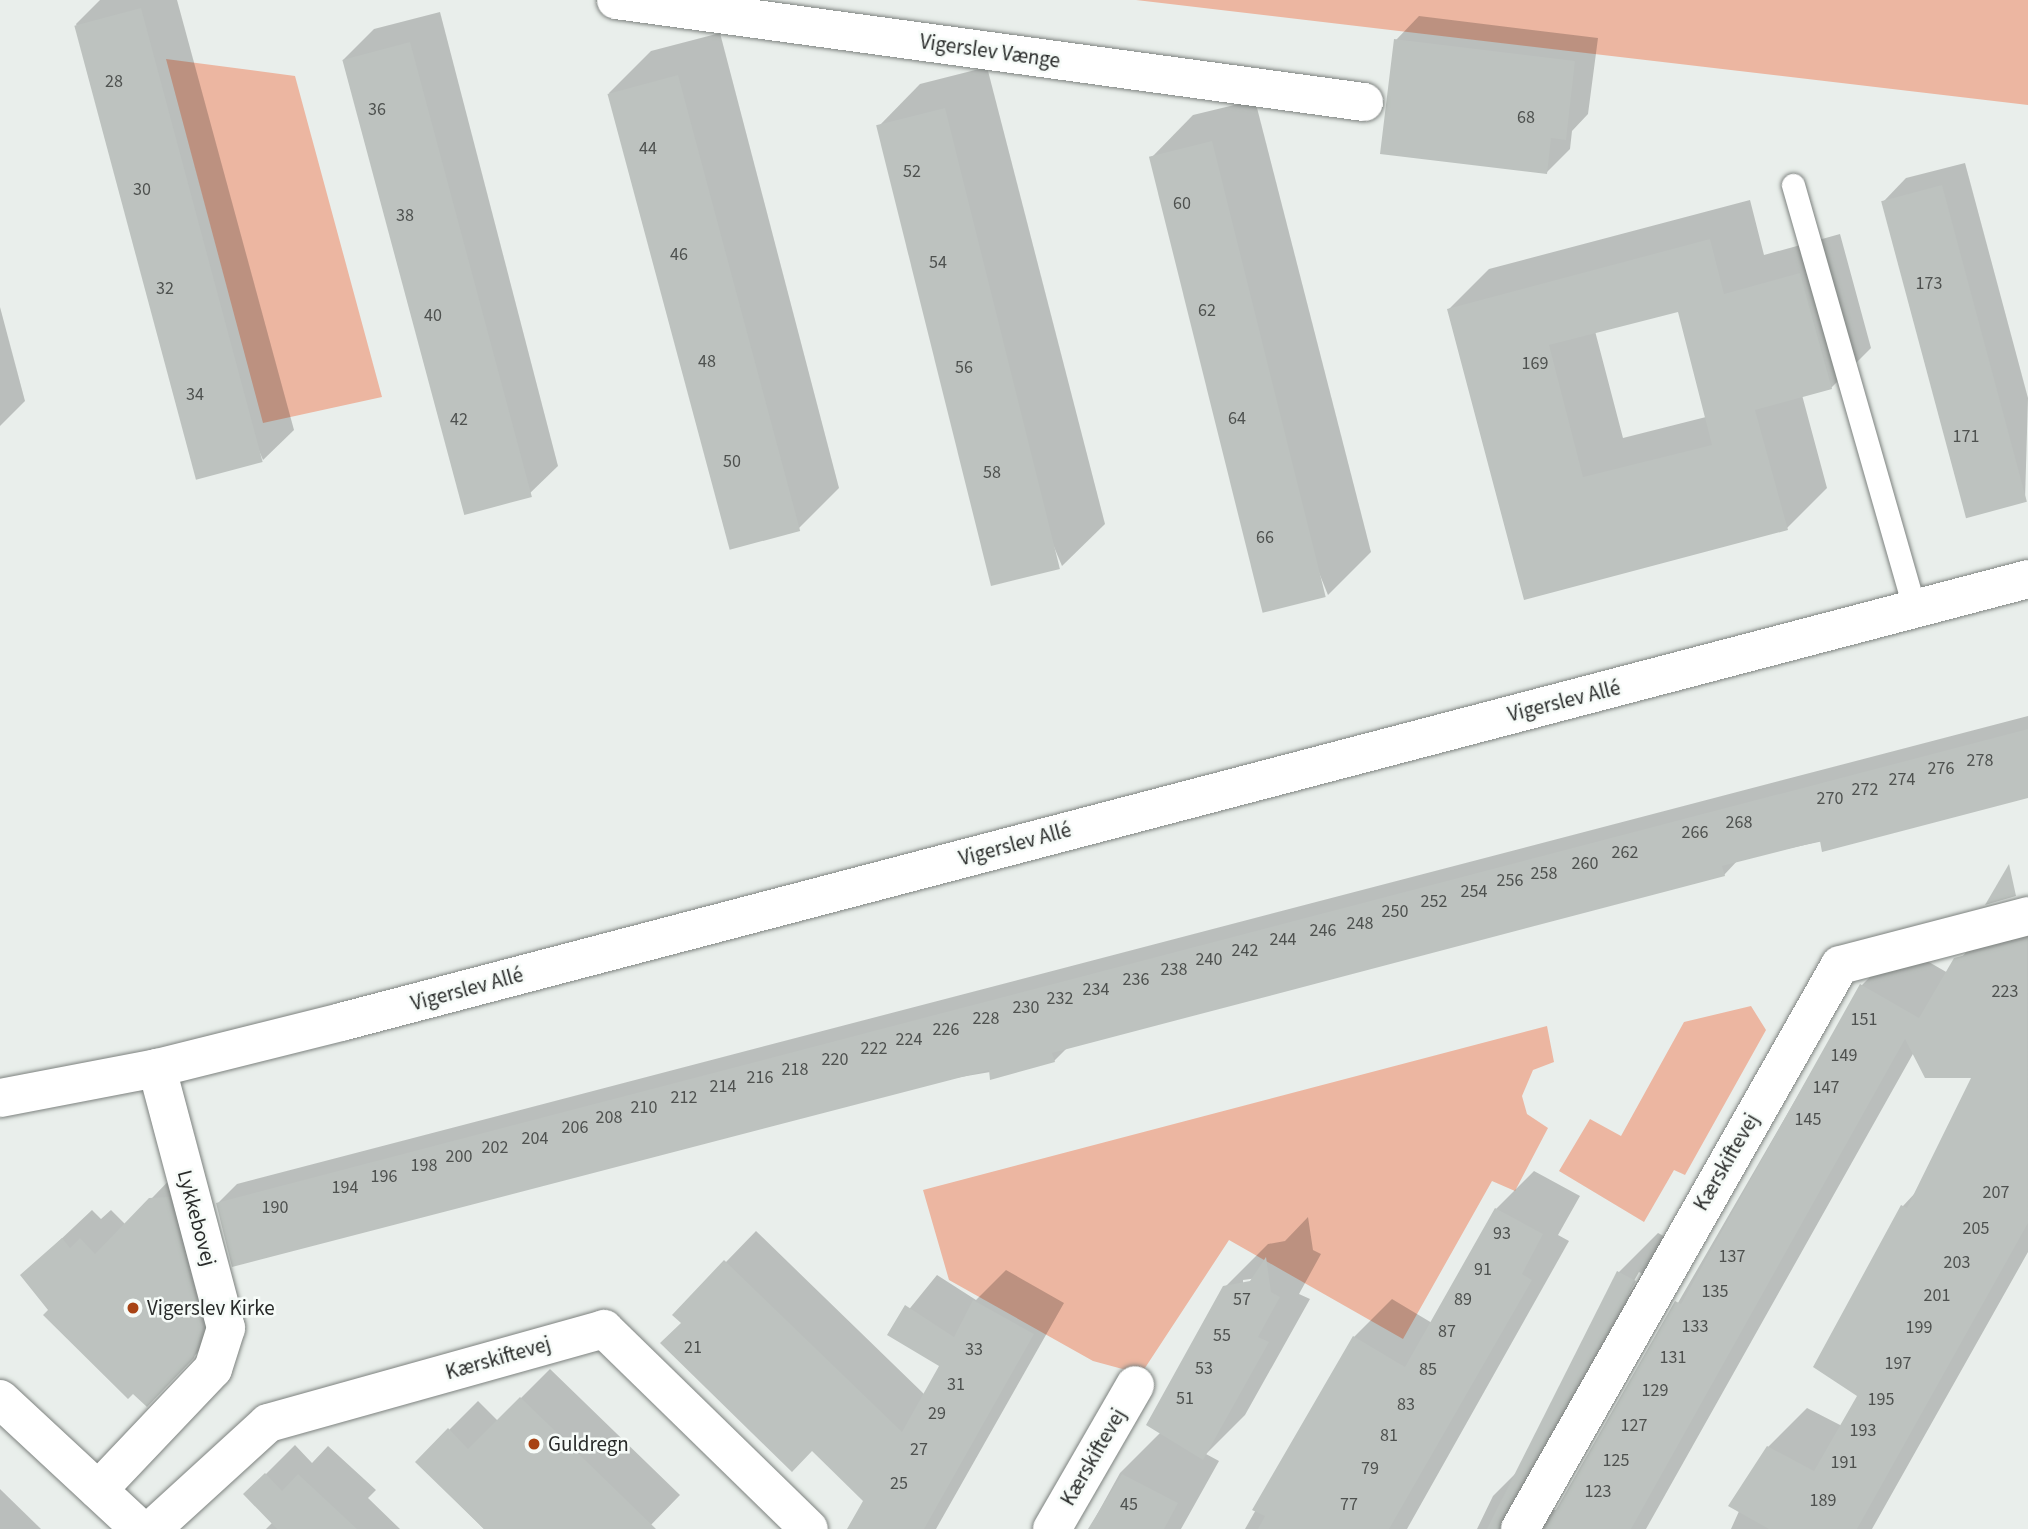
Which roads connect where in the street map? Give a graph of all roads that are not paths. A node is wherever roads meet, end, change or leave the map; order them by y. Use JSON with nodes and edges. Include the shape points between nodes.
{"nodes":[{"id":1,"x":616,"y":0,"type":"edge"},
{"id":2,"x":1364,"y":102,"type":"dead end"},
{"id":3,"x":1793,"y":185,"type":"dead end"},
{"id":4,"x":2028,"y":579,"type":"edge"},
{"id":5,"x":1914,"y":611,"type":"junction"},
{"id":6,"x":2028,"y":916,"type":"edge"},
{"id":7,"x":157,"y":1068,"type":"junction"},
{"id":8,"x":0,"y":1098,"type":"edge"},
{"id":9,"x":1135,"y":1385,"type":"dead end"},
{"id":10,"x":0,"y":1399,"type":"edge"},
{"id":11,"x":98,"y":1490,"type":"junction"},
{"id":12,"x":140,"y":1529,"type":"edge"},
{"id":13,"x":152,"y":1529,"type":"edge"},
{"id":14,"x":809,"y":1529,"type":"edge"},
{"id":15,"x":1052,"y":1529,"type":"edge"},
{"id":16,"x":1520,"y":1529,"type":"edge"}],
"edges":[{"from":1,"to":2,"type":"street","name":"Vigerslev Vænge"},
{"from":3,"to":5,"type":"lane"},
{"from":4,"to":5,"type":"street","name":"Vigerslev Allé"},
{"from":5,"to":7,"type":"street","name":"Vigerslev Allé"},
{"from":6,"to":16,"type":"street","name":"Kærskiftevej","via":[[1840,965]]},
{"from":7,"to":8,"type":"street","name":"Vigerslev Allé"},
{"from":7,"to":11,"type":"street","name":"Lykkebovej","via":[[226,1328],[212,1369]]},
{"from":9,"to":15,"type":"street","name":"Kærskiftevej"},
{"from":10,"to":11,"type":"street"},
{"from":11,"to":12,"type":"street"},
{"from":13,"to":14,"type":"street","name":"Kærskiftevej","via":[[268,1423],[604,1329]]}]}
